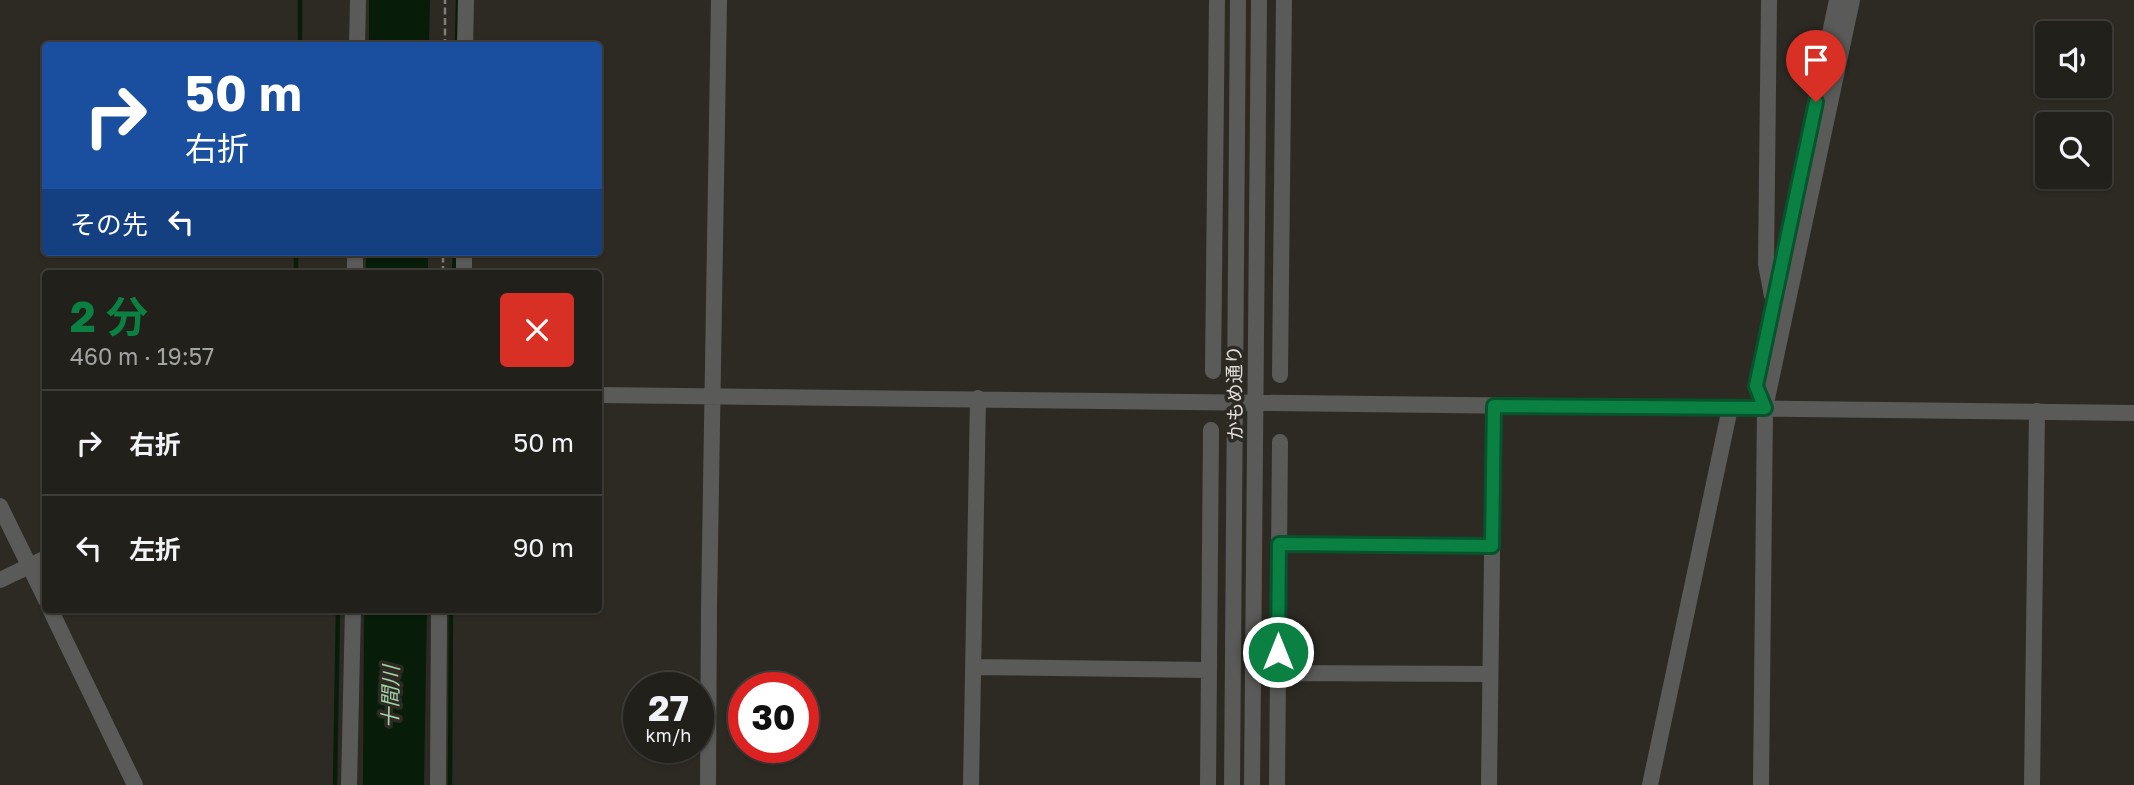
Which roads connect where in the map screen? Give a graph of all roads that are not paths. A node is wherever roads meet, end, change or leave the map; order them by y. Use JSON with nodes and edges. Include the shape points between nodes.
{"nodes":[{"id":1,"x":358,"y":0,"type":"edge"},
{"id":2,"x":466,"y":0,"type":"edge"},
{"id":3,"x":719,"y":0,"type":"edge"},
{"id":4,"x":1217,"y":0,"type":"edge"},
{"id":5,"x":1238,"y":0,"type":"edge"},
{"id":6,"x":1259,"y":0,"type":"edge"},
{"id":7,"x":1284,"y":0,"type":"edge"},
{"id":8,"x":1769,"y":0,"type":"edge"},
{"id":9,"x":1837,"y":0,"type":"edge"},
{"id":10,"x":1852,"y":0,"type":"edge"},
{"id":11,"x":357,"y":42,"type":"edge"},
{"id":12,"x":465,"y":42,"type":"edge"},
{"id":13,"x":1774,"y":305,"type":"junction"},
{"id":14,"x":1213,"y":371,"type":"dead end"},
{"id":15,"x":1280,"y":375,"type":"dead end"},
{"id":16,"x":712,"y":394,"type":"junction"},
{"id":17,"x":602,"y":395,"type":"edge"},
{"id":18,"x":978,"y":398,"type":"junction"},
{"id":19,"x":1234,"y":403,"type":"junction"},
{"id":20,"x":1257,"y":403,"type":"junction"},
{"id":21,"x":1494,"y":406,"type":"junction"},
{"id":22,"x":1730,"y":408,"type":"junction"},
{"id":23,"x":1765,"y":408,"type":"junction"},
{"id":24,"x":2037,"y":411,"type":"junction"},
{"id":25,"x":2134,"y":412,"type":"edge"},
{"id":26,"x":1212,"y":430,"type":"dead end"},
{"id":27,"x":1280,"y":442,"type":"dead end"},
{"id":28,"x":0,"y":506,"type":"edge"},
{"id":29,"x":1279,"y":544,"type":"junction"},
{"id":30,"x":1492,"y":546,"type":"junction"},
{"id":31,"x":42,"y":560,"type":"edge"},
{"id":32,"x":30,"y":566,"type":"junction"},
{"id":33,"x":0,"y":580,"type":"edge"},
{"id":34,"x":42,"y":592,"type":"edge"},
{"id":35,"x":1210,"y":609,"type":"junction"},
{"id":36,"x":1233,"y":610,"type":"junction"},
{"id":37,"x":1255,"y":612,"type":"junction"},
{"id":38,"x":1279,"y":612,"type":"junction"},
{"id":39,"x":52,"y":613,"type":"edge"},
{"id":40,"x":353,"y":613,"type":"edge"},
{"id":41,"x":439,"y":613,"type":"edge"},
{"id":42,"x":972,"y":667,"type":"junction"},
{"id":43,"x":1209,"y":670,"type":"junction"},
{"id":44,"x":1278,"y":673,"type":"junction"},
{"id":45,"x":1490,"y":674,"type":"junction"},
{"id":46,"x":135,"y":785,"type":"edge"},
{"id":47,"x":349,"y":785,"type":"edge"},
{"id":48,"x":438,"y":785,"type":"edge"},
{"id":49,"x":708,"y":785,"type":"edge"},
{"id":50,"x":971,"y":785,"type":"edge"},
{"id":51,"x":1208,"y":785,"type":"edge"},
{"id":52,"x":1232,"y":785,"type":"edge"},
{"id":53,"x":1252,"y":785,"type":"edge"},
{"id":54,"x":1277,"y":785,"type":"edge"},
{"id":55,"x":1489,"y":785,"type":"edge"},
{"id":56,"x":1650,"y":785,"type":"edge"},
{"id":57,"x":1761,"y":785,"type":"edge"},
{"id":58,"x":2032,"y":785,"type":"edge"}],
"edges":[{"from":1,"to":11,"type":"street"},
{"from":2,"to":12,"type":"street"},
{"from":3,"to":16,"type":"street"},
{"from":4,"to":14,"type":"street"},
{"from":5,"to":19,"type":"street","name":"かもめ通り"},
{"from":6,"to":20,"type":"street","name":"かもめ通り"},
{"from":7,"to":15,"type":"street"},
{"from":8,"to":13,"type":"street","via":[[1766,264]]},
{"from":9,"to":13,"type":"street"},
{"from":10,"to":23,"type":"street"},
{"from":13,"to":23,"type":"street","via":[[1756,386]]},
{"from":16,"to":17,"type":"street"},
{"from":16,"to":18,"type":"street"},
{"from":16,"to":49,"type":"street"},
{"from":18,"to":19,"type":"street"},
{"from":18,"to":42,"type":"street"},
{"from":19,"to":20,"type":"street"},
{"from":19,"to":36,"type":"street","name":"かもめ通り"},
{"from":20,"to":21,"type":"street"},
{"from":20,"to":37,"type":"street","name":"かもめ通り"},
{"from":21,"to":22,"type":"street"},
{"from":21,"to":30,"type":"street"},
{"from":22,"to":23,"type":"street"},
{"from":22,"to":56,"type":"street"},
{"from":23,"to":24,"type":"street"},
{"from":23,"to":57,"type":"street"},
{"from":24,"to":25,"type":"street"},
{"from":24,"to":58,"type":"street"},
{"from":26,"to":35,"type":"street"},
{"from":27,"to":29,"type":"street"},
{"from":28,"to":32,"type":"street"},
{"from":29,"to":30,"type":"street"},
{"from":29,"to":38,"type":"street"},
{"from":30,"to":45,"type":"street"},
{"from":31,"to":32,"type":"street"},
{"from":32,"to":33,"type":"street"},
{"from":32,"to":34,"type":"street"},
{"from":35,"to":36,"type":"street"},
{"from":35,"to":43,"type":"street"},
{"from":36,"to":52,"type":"street","name":"かもめ通り"},
{"from":37,"to":38,"type":"street"},
{"from":37,"to":53,"type":"street","name":"かもめ通り"},
{"from":38,"to":44,"type":"street"},
{"from":39,"to":46,"type":"street"},
{"from":40,"to":47,"type":"street"},
{"from":41,"to":48,"type":"street"},
{"from":42,"to":43,"type":"street"},
{"from":42,"to":50,"type":"street"},
{"from":43,"to":51,"type":"street"},
{"from":44,"to":45,"type":"street"},
{"from":44,"to":54,"type":"street"},
{"from":45,"to":55,"type":"street"}]}
